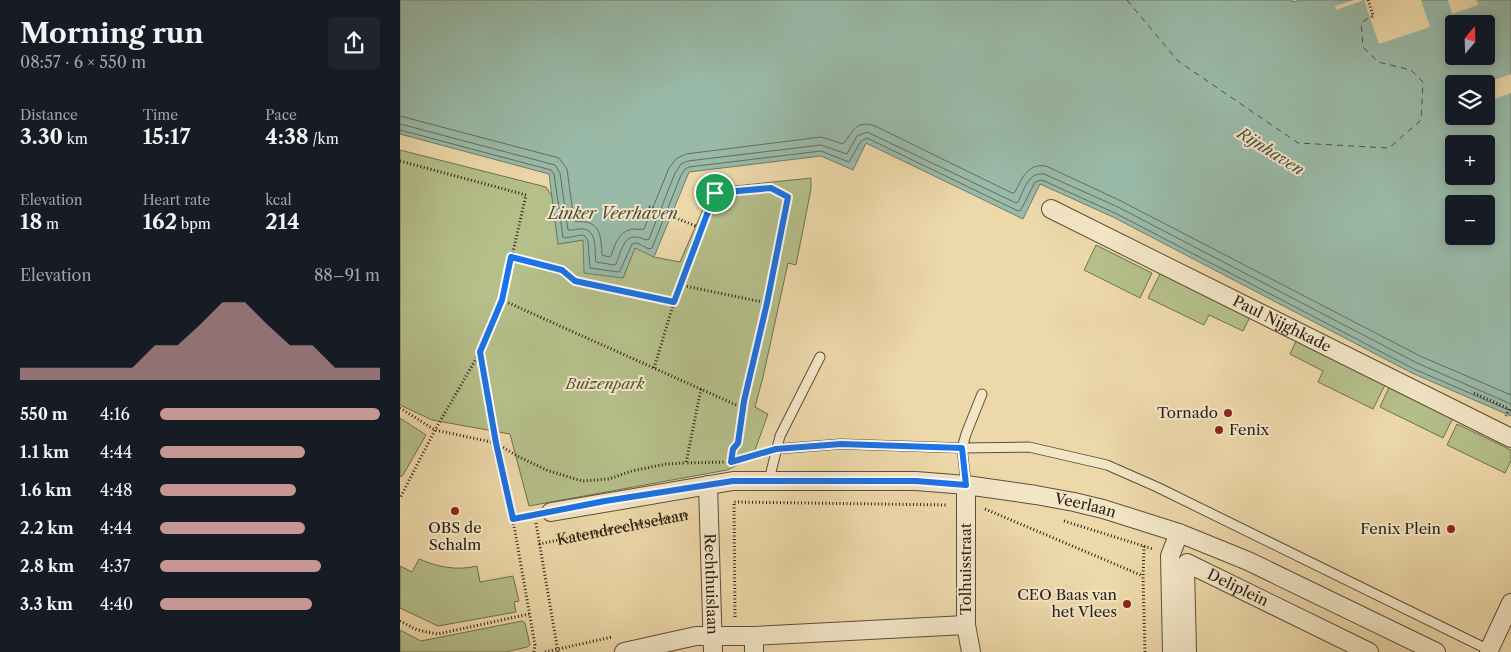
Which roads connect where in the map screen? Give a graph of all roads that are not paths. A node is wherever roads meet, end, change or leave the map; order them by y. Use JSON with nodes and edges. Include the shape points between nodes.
{"nodes":[{"id":1,"x":1051,"y":209,"type":"dead end"},
{"id":2,"x":820,"y":357,"type":"dead end"},
{"id":3,"x":982,"y":394,"type":"dead end"},
{"id":4,"x":1511,"y":438,"type":"edge"},
{"id":5,"x":962,"y":448,"type":"junction"},
{"id":6,"x":776,"y":449,"type":"junction"},
{"id":7,"x":768,"y":480,"type":"junction"},
{"id":8,"x":708,"y":485,"type":"junction"},
{"id":9,"x":966,"y":485,"type":"junction"},
{"id":10,"x":552,"y":512,"type":"road end"},
{"id":11,"x":1179,"y":533,"type":"junction"},
{"id":12,"x":1511,"y":602,"type":"edge"},
{"id":13,"x":966,"y":626,"type":"junction"},
{"id":14,"x":713,"y":644,"type":"edge"},
{"id":15,"x":754,"y":644,"type":"edge"},
{"id":16,"x":1489,"y":650,"type":"joint"},
{"id":17,"x":624,"y":652,"type":"edge"},
{"id":18,"x":971,"y":652,"type":"edge"},
{"id":19,"x":1172,"y":652,"type":"edge"},
{"id":20,"x":1187,"y":652,"type":"edge"},
{"id":21,"x":1369,"y":652,"type":"edge"},
{"id":22,"x":1436,"y":652,"type":"edge"}],
"edges":[{"from":1,"to":4,"type":"street","name":"Paul Nijghkade"},
{"from":2,"to":6,"type":"lane"},
{"from":3,"to":5,"type":"lane"},
{"from":5,"to":6,"type":"lane","via":[[841,444]]},
{"from":5,"to":9,"type":"lane"},
{"from":5,"to":16,"type":"lane","via":[[1030,448],[1118,468]]},
{"from":6,"to":7,"type":"lane"},
{"from":7,"to":8,"type":"street","name":"Veerlaan"},
{"from":7,"to":9,"type":"street","name":"Veerlaan","via":[[916,481]]},
{"from":8,"to":10,"type":"street","name":"Katendrechtselaan"},
{"from":8,"to":14,"type":"street","name":"Rechthuislaan"},
{"from":9,"to":11,"type":"street","name":"Veerlaan","via":[[1074,502]]},
{"from":9,"to":13,"type":"street","name":"Tolhuisstraat"},
{"from":11,"to":19,"type":"street","via":[[1170,556]]},
{"from":11,"to":22,"type":"street","name":"Veerlaan","via":[[1248,561]]},
{"from":12,"to":16,"type":"street"},
{"from":13,"to":15,"type":"street"},
{"from":13,"to":18,"type":"street","name":"Tolhuisstraat"},
{"from":14,"to":15,"type":"street"},
{"from":14,"to":17,"type":"street","via":[[696,636]]},
{"from":20,"to":21,"type":"street","name":"Deliplein","via":[[1187,563]]}]}
